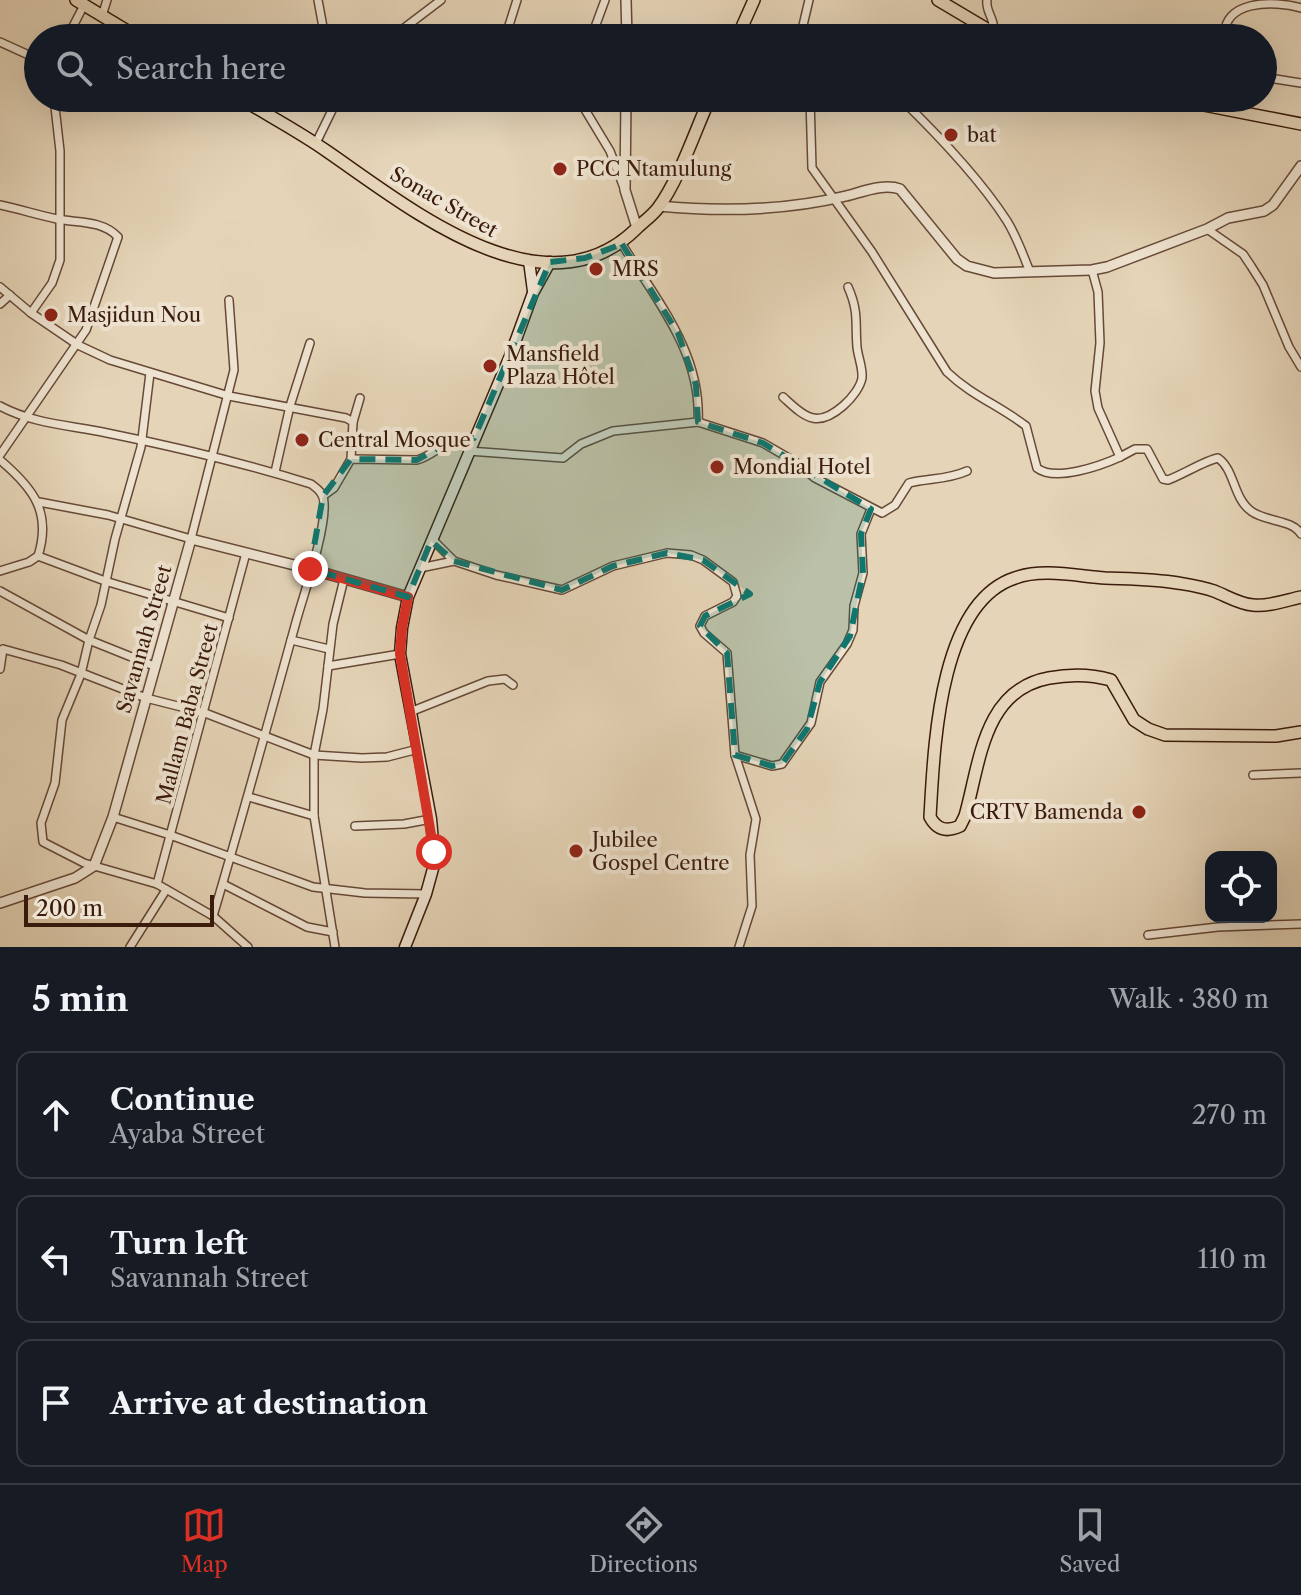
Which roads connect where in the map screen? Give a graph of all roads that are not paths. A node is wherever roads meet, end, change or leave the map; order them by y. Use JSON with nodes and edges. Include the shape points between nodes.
{"nodes":[{"id":1,"x":107,"y":0,"type":"edge"},
{"id":2,"x":318,"y":0,"type":"edge"},
{"id":3,"x":441,"y":0,"type":"edge"},
{"id":4,"x":517,"y":0,"type":"edge"},
{"id":5,"x":605,"y":0,"type":"edge"},
{"id":6,"x":626,"y":0,"type":"edge"},
{"id":7,"x":754,"y":0,"type":"edge"},
{"id":8,"x":809,"y":0,"type":"edge"},
{"id":9,"x":938,"y":0,"type":"edge"},
{"id":10,"x":987,"y":0,"type":"edge"},
{"id":11,"x":1228,"y":0,"type":"edge"},
{"id":12,"x":80,"y":2,"type":"edge"},
{"id":13,"x":1301,"y":8,"type":"edge"},
{"id":14,"x":1237,"y":9,"type":"junction"},
{"id":15,"x":102,"y":16,"type":"junction"},
{"id":16,"x":72,"y":24,"type":"edge"},
{"id":17,"x":115,"y":24,"type":"edge"},
{"id":18,"x":322,"y":24,"type":"edge"},
{"id":19,"x":409,"y":24,"type":"edge"},
{"id":20,"x":509,"y":24,"type":"edge"},
{"id":21,"x":596,"y":24,"type":"edge"},
{"id":22,"x":627,"y":24,"type":"edge"},
{"id":23,"x":743,"y":24,"type":"edge"},
{"id":24,"x":803,"y":24,"type":"edge"},
{"id":25,"x":979,"y":24,"type":"edge"},
{"id":26,"x":995,"y":24,"type":"edge"},
{"id":27,"x":1225,"y":24,"type":"edge"},
{"id":28,"x":0,"y":42,"type":"edge"},
{"id":29,"x":24,"y":53,"type":"edge"},
{"id":30,"x":1277,"y":79,"type":"edge"},
{"id":31,"x":1301,"y":83,"type":"edge"},
{"id":32,"x":56,"y":112,"type":"edge"},
{"id":33,"x":264,"y":112,"type":"edge"},
{"id":34,"x":331,"y":112,"type":"edge"},
{"id":35,"x":586,"y":112,"type":"edge"},
{"id":36,"x":626,"y":112,"type":"edge"},
{"id":37,"x":703,"y":112,"type":"edge"},
{"id":38,"x":810,"y":112,"type":"edge"},
{"id":39,"x":914,"y":112,"type":"edge"},
{"id":40,"x":1240,"y":112,"type":"edge"},
{"id":41,"x":1301,"y":124,"type":"edge"},
{"id":42,"x":316,"y":143,"type":"junction"},
{"id":43,"x":1301,"y":166,"type":"edge"},
{"id":44,"x":625,"y":190,"type":"junction"},
{"id":45,"x":834,"y":199,"type":"junction"},
{"id":46,"x":0,"y":205,"type":"edge"},
{"id":47,"x":659,"y":206,"type":"junction"},
{"id":48,"x":60,"y":219,"type":"junction"},
{"id":49,"x":637,"y":228,"type":"junction"},
{"id":50,"x":1207,"y":229,"type":"junction"},
{"id":51,"x":622,"y":244,"type":"junction"},
{"id":52,"x":529,"y":261,"type":"junction"},
{"id":53,"x":550,"y":262,"type":"junction"},
{"id":54,"x":1092,"y":270,"type":"junction"},
{"id":55,"x":1030,"y":272,"type":"junction"},
{"id":56,"x":0,"y":287,"type":"edge"},
{"id":57,"x":848,"y":287,"type":"dead end"},
{"id":58,"x":533,"y":293,"type":"junction"},
{"id":59,"x":10,"y":295,"type":"junction"},
{"id":60,"x":229,"y":300,"type":"dead end"},
{"id":61,"x":0,"y":304,"type":"edge"},
{"id":62,"x":31,"y":313,"type":"junction"},
{"id":63,"x":310,"y":343,"type":"dead end"},
{"id":64,"x":78,"y":345,"type":"junction"},
{"id":65,"x":1301,"y":367,"type":"edge"},
{"id":66,"x":150,"y":373,"type":"junction"},
{"id":67,"x":229,"y":396,"type":"junction"},
{"id":68,"x":783,"y":397,"type":"dead end"},
{"id":69,"x":360,"y":398,"type":"dead end"},
{"id":70,"x":0,"y":406,"type":"edge"},
{"id":71,"x":290,"y":406,"type":"junction"},
{"id":72,"x":25,"y":419,"type":"junction"},
{"id":73,"x":353,"y":422,"type":"junction"},
{"id":74,"x":698,"y":422,"type":"junction"},
{"id":75,"x":473,"y":440,"type":"junction"},
{"id":76,"x":142,"y":441,"type":"junction"},
{"id":77,"x":468,"y":451,"type":"junction"},
{"id":78,"x":212,"y":454,"type":"junction"},
{"id":79,"x":1120,"y":457,"type":"junction"},
{"id":80,"x":0,"y":458,"type":"edge"},
{"id":81,"x":351,"y":459,"type":"junction"},
{"id":82,"x":967,"y":471,"type":"dead end"},
{"id":83,"x":275,"y":472,"type":"junction"},
{"id":84,"x":323,"y":496,"type":"junction"},
{"id":85,"x":39,"y":502,"type":"junction"},
{"id":86,"x":871,"y":509,"type":"junction"},
{"id":87,"x":122,"y":518,"type":"junction"},
{"id":88,"x":1301,"y":534,"type":"edge"},
{"id":89,"x":191,"y":539,"type":"junction"},
{"id":90,"x":432,"y":539,"type":"junction"},
{"id":91,"x":246,"y":553,"type":"junction"},
{"id":92,"x":38,"y":556,"type":"junction"},
{"id":93,"x":454,"y":561,"type":"junction"},
{"id":94,"x":420,"y":568,"type":"junction"},
{"id":95,"x":310,"y":569,"type":"junction"},
{"id":96,"x":0,"y":571,"type":"edge"},
{"id":97,"x":344,"y":579,"type":"junction"},
{"id":98,"x":105,"y":581,"type":"junction"},
{"id":99,"x":0,"y":591,"type":"edge"},
{"id":100,"x":408,"y":597,"type":"junction"},
{"id":101,"x":1301,"y":597,"type":"edge"},
{"id":102,"x":172,"y":602,"type":"junction"},
{"id":103,"x":229,"y":618,"type":"junction"},
{"id":104,"x":89,"y":640,"type":"junction"},
{"id":105,"x":291,"y":640,"type":"junction"},
{"id":106,"x":329,"y":649,"type":"junction"},
{"id":107,"x":400,"y":654,"type":"junction"},
{"id":108,"x":154,"y":666,"type":"junction"},
{"id":109,"x":328,"y":666,"type":"junction"},
{"id":110,"x":0,"y":669,"type":"edge"},
{"id":111,"x":81,"y":674,"type":"junction"},
{"id":112,"x":513,"y":685,"type":"dead end"},
{"id":113,"x":146,"y":698,"type":"junction"},
{"id":114,"x":410,"y":712,"type":"junction"},
{"id":115,"x":205,"y":713,"type":"junction"},
{"id":116,"x":1301,"y":732,"type":"edge"},
{"id":117,"x":265,"y":736,"type":"junction"},
{"id":118,"x":418,"y":749,"type":"junction"},
{"id":119,"x":314,"y":755,"type":"junction"},
{"id":120,"x":735,"y":755,"type":"junction"},
{"id":121,"x":1301,"y":773,"type":"edge"},
{"id":122,"x":1253,"y":775,"type":"dead end"},
{"id":123,"x":249,"y":797,"type":"junction"},
{"id":124,"x":314,"y":816,"type":"junction"},
{"id":125,"x":113,"y":817,"type":"junction"},
{"id":126,"x":431,"y":819,"type":"junction"},
{"id":127,"x":355,"y":826,"type":"dead end"},
{"id":128,"x":170,"y":835,"type":"junction"},
{"id":129,"x":231,"y":858,"type":"junction"},
{"id":130,"x":94,"y":866,"type":"junction"},
{"id":131,"x":157,"y":884,"type":"junction"},
{"id":132,"x":223,"y":884,"type":"junction"},
{"id":133,"x":166,"y":890,"type":"junction"},
{"id":134,"x":325,"y":890,"type":"junction"},
{"id":135,"x":426,"y":894,"type":"junction"},
{"id":136,"x":0,"y":903,"type":"edge"},
{"id":137,"x":213,"y":916,"type":"junction"},
{"id":138,"x":1301,"y":924,"type":"edge"},
{"id":139,"x":333,"y":932,"type":"junction"},
{"id":140,"x":1148,"y":935,"type":"dead end"},
{"id":141,"x":130,"y":947,"type":"edge"},
{"id":142,"x":248,"y":947,"type":"edge"},
{"id":143,"x":335,"y":947,"type":"edge"},
{"id":144,"x":405,"y":947,"type":"edge"},
{"id":145,"x":739,"y":947,"type":"edge"}],
"edges":[{"from":1,"to":15,"type":"street"},
{"from":2,"to":18,"type":"street"},
{"from":3,"to":19,"type":"street"},
{"from":4,"to":20,"type":"street"},
{"from":5,"to":21,"type":"street"},
{"from":6,"to":22,"type":"street"},
{"from":7,"to":23,"type":"highway"},
{"from":8,"to":24,"type":"street"},
{"from":9,"to":25,"type":"highway"},
{"from":10,"to":26,"type":"street"},
{"from":11,"to":14,"type":"street"},
{"from":12,"to":15,"type":"highway"},
{"from":12,"to":16,"type":"street"},
{"from":13,"to":14,"type":"street","via":[[1270,0]]},
{"from":14,"to":27,"type":"street"},
{"from":15,"to":17,"type":"highway"},
{"from":28,"to":29,"type":"street"},
{"from":30,"to":31,"type":"street"},
{"from":32,"to":48,"type":"street"},
{"from":33,"to":42,"type":"highway","name":"Sonac Street"},
{"from":34,"to":42,"type":"street"},
{"from":35,"to":44,"type":"street"},
{"from":36,"to":44,"type":"street"},
{"from":37,"to":47,"type":"highway","name":"Sonac Street"},
{"from":38,"to":45,"type":"street","via":[[812,168]]},
{"from":39,"to":55,"type":"street","via":[[995,204]]},
{"from":40,"to":41,"type":"highway"},
{"from":42,"to":52,"type":"highway","name":"Sonac Street","via":[[468,242]]},
{"from":43,"to":50,"type":"street","via":[[1273,205]]},
{"from":44,"to":49,"type":"street"},
{"from":45,"to":47,"type":"street","via":[[742,210]]},
{"from":45,"to":55,"type":"street","via":[[896,187],[967,266],[994,273]]},
{"from":45,"to":79,"type":"street","via":[[947,372],[1026,426],[1037,468],[1053,475]]},
{"from":46,"to":48,"type":"street"},
{"from":47,"to":49,"type":"highway","name":"Sonac Street"},
{"from":48,"to":62,"type":"street","via":[[60,260],[52,283]]},
{"from":48,"to":64,"type":"street","via":[[95,224],[118,237]]},
{"from":49,"to":51,"type":"highway","name":"Sonac Street"},
{"from":50,"to":54,"type":"street"},
{"from":50,"to":65,"type":"street","via":[[1243,254]]},
{"from":51,"to":53,"type":"highway","name":"Sonac Street","via":[[585,258]]},
{"from":51,"to":74,"type":"street","via":[[678,333],[696,385]]},
{"from":52,"to":53,"type":"highway","name":"Sonac Street"},
{"from":52,"to":58,"type":"main road"},
{"from":53,"to":58,"type":"main road"},
{"from":54,"to":55,"type":"street"},
{"from":54,"to":79,"type":"street","via":[[1100,343],[1095,391]]},
{"from":56,"to":59,"type":"street"},
{"from":57,"to":68,"type":"street","via":[[858,321],[860,383],[844,407],[818,419]]},
{"from":58,"to":75,"type":"main road"},
{"from":59,"to":61,"type":"street"},
{"from":59,"to":62,"type":"street"},
{"from":60,"to":67,"type":"street","via":[[234,370]]},
{"from":62,"to":64,"type":"street"},
{"from":63,"to":71,"type":"street"},
{"from":64,"to":66,"type":"street"},
{"from":64,"to":72,"type":"street"},
{"from":66,"to":67,"type":"street"},
{"from":66,"to":76,"type":"street"},
{"from":67,"to":71,"type":"street"},
{"from":67,"to":78,"type":"street"},
{"from":69,"to":73,"type":"street"},
{"from":70,"to":72,"type":"street"},
{"from":71,"to":73,"type":"street"},
{"from":71,"to":83,"type":"street"},
{"from":72,"to":76,"type":"street"},
{"from":72,"to":80,"type":"street"},
{"from":73,"to":81,"type":"street"},
{"from":74,"to":77,"type":"street","via":[[613,431],[563,458]]},
{"from":74,"to":86,"type":"street","via":[[763,443]]},
{"from":75,"to":77,"type":"main road"},
{"from":75,"to":81,"type":"street","via":[[450,441],[417,460]]},
{"from":76,"to":78,"type":"street"},
{"from":76,"to":87,"type":"street"},
{"from":77,"to":90,"type":"main road"},
{"from":78,"to":83,"type":"street"},
{"from":78,"to":89,"type":"street"},
{"from":79,"to":88,"type":"street","via":[[1147,449],[1168,480],[1218,458],[1252,513],[1295,527]]},
{"from":80,"to":85,"type":"street"},
{"from":81,"to":84,"type":"street"},
{"from":82,"to":86,"type":"street","via":[[909,483],[888,511]]},
{"from":83,"to":84,"type":"street","via":[[311,484]]},
{"from":84,"to":95,"type":"street"},
{"from":85,"to":87,"type":"street"},
{"from":85,"to":92,"type":"street","via":[[43,522]]},
{"from":86,"to":120,"type":"street","via":[[861,534],[863,573],[853,630],[820,682],[807,729],[782,764]]},
{"from":87,"to":89,"type":"street"},
{"from":87,"to":98,"type":"street"},
{"from":89,"to":91,"type":"street"},
{"from":89,"to":102,"type":"street","name":"Savannah Street"},
{"from":90,"to":93,"type":"street"},
{"from":90,"to":94,"type":"main road"},
{"from":91,"to":95,"type":"street"},
{"from":91,"to":103,"type":"street","name":"Mallam Baba Street"},
{"from":92,"to":96,"type":"street"},
{"from":92,"to":98,"type":"street"},
{"from":93,"to":94,"type":"street"},
{"from":93,"to":120,"type":"street","via":[[562,590],[613,566],[667,553],[703,560],[737,589],[733,602],[705,616],[700,626],[727,653]]},
{"from":94,"to":100,"type":"main road"},
{"from":95,"to":97,"type":"street"},
{"from":95,"to":105,"type":"street"},
{"from":97,"to":100,"type":"street"},
{"from":97,"to":106,"type":"street"},
{"from":98,"to":102,"type":"street"},
{"from":98,"to":104,"type":"street"},
{"from":99,"to":104,"type":"street"},
{"from":100,"to":107,"type":"main road"},
{"from":101,"to":116,"type":"highway","via":[[1256,606],[1177,583],[1030,574],[988,592],[961,633],[947,672],[930,817],[944,830],[960,826],[992,722],[1005,702],[1032,681],[1069,674],[1111,680],[1134,720],[1165,735]]},
{"from":102,"to":103,"type":"street"},
{"from":102,"to":108,"type":"street","name":"Savannah Street"},
{"from":103,"to":115,"type":"street","name":"Mallam Baba Street"},
{"from":104,"to":108,"type":"street"},
{"from":104,"to":111,"type":"street"},
{"from":105,"to":106,"type":"street"},
{"from":105,"to":117,"type":"street"},
{"from":106,"to":109,"type":"street"},
{"from":107,"to":109,"type":"street"},
{"from":107,"to":114,"type":"main road"},
{"from":108,"to":113,"type":"street","name":"Savannah Street"},
{"from":109,"to":119,"type":"street"},
{"from":110,"to":111,"type":"street","via":[[3,649]]},
{"from":111,"to":113,"type":"street"},
{"from":111,"to":130,"type":"street","via":[[64,709],[55,783],[41,833],[43,842],[60,853]]},
{"from":112,"to":114,"type":"street","via":[[505,679],[488,681]]},
{"from":113,"to":115,"type":"street"},
{"from":113,"to":125,"type":"street","name":"Savannah Street"},
{"from":114,"to":118,"type":"main road"},
{"from":115,"to":117,"type":"street"},
{"from":115,"to":128,"type":"street","name":"Mallam Baba Street"},
{"from":117,"to":119,"type":"street"},
{"from":117,"to":123,"type":"street"},
{"from":118,"to":119,"type":"street","via":[[387,757]]},
{"from":118,"to":126,"type":"main road"},
{"from":119,"to":124,"type":"street"},
{"from":120,"to":145,"type":"street","via":[[756,819],[750,855],[752,906]]},
{"from":121,"to":122,"type":"street"},
{"from":123,"to":124,"type":"street"},
{"from":123,"to":129,"type":"street"},
{"from":124,"to":134,"type":"street"},
{"from":125,"to":128,"type":"street"},
{"from":125,"to":130,"type":"street","name":"Savannah Street"},
{"from":126,"to":127,"type":"street"},
{"from":126,"to":135,"type":"main road","via":[[434,865]]},
{"from":128,"to":129,"type":"street"},
{"from":128,"to":131,"type":"street","name":"Mallam Baba Street"},
{"from":129,"to":132,"type":"street"},
{"from":129,"to":134,"type":"street"},
{"from":130,"to":131,"type":"street"},
{"from":130,"to":136,"type":"street","via":[[75,878]]},
{"from":131,"to":133,"type":"street"},
{"from":132,"to":137,"type":"street"},
{"from":132,"to":139,"type":"street","via":[[307,927]]},
{"from":133,"to":137,"type":"street"},
{"from":133,"to":141,"type":"street"},
{"from":134,"to":135,"type":"street"},
{"from":134,"to":139,"type":"street"},
{"from":135,"to":144,"type":"main road"},
{"from":137,"to":142,"type":"street"},
{"from":138,"to":140,"type":"street"},
{"from":139,"to":143,"type":"street"}]}
